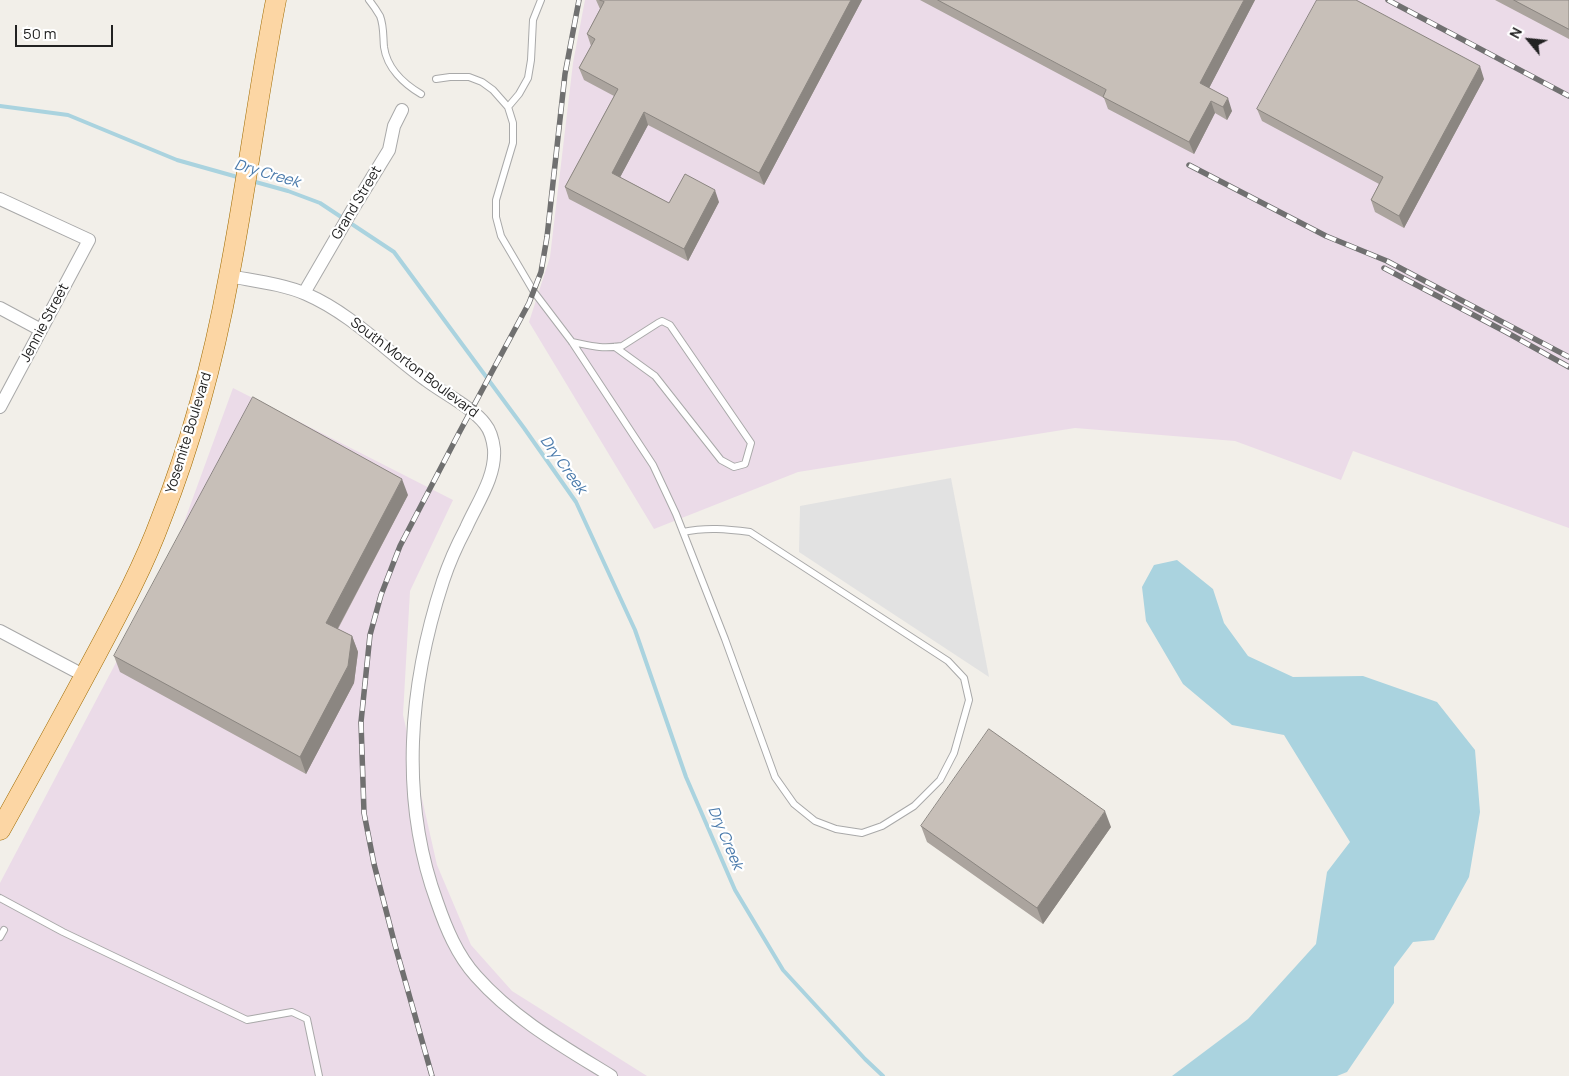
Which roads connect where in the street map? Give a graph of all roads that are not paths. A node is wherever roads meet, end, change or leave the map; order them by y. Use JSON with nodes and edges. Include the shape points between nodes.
{"nodes":[{"id":1,"x":276,"y":0,"type":"edge"},
{"id":2,"x":369,"y":0,"type":"edge"},
{"id":3,"x":541,"y":0,"type":"edge"},
{"id":4,"x":436,"y":79,"type":"dead end"},
{"id":5,"x":421,"y":94,"type":"dead end"},
{"id":6,"x":508,"y":107,"type":"junction"},
{"id":7,"x":402,"y":110,"type":"dead end"},
{"id":8,"x":0,"y":199,"type":"edge"},
{"id":9,"x":229,"y":276,"type":"junction"},
{"id":10,"x":304,"y":294,"type":"junction"},
{"id":11,"x":0,"y":308,"type":"edge"},
{"id":12,"x":41,"y":330,"type":"junction"},
{"id":13,"x":572,"y":342,"type":"junction"},
{"id":14,"x":615,"y":347,"type":"junction"},
{"id":15,"x":0,"y":406,"type":"edge"},
{"id":16,"x":683,"y":532,"type":"junction"},
{"id":17,"x":0,"y":631,"type":"edge"},
{"id":18,"x":85,"y":676,"type":"junction"},
{"id":19,"x":0,"y":830,"type":"edge"},
{"id":20,"x":0,"y":898,"type":"edge"},
{"id":21,"x":319,"y":1076,"type":"edge"},
{"id":22,"x":612,"y":1076,"type":"edge"}],
"edges":[{"from":1,"to":9,"type":"main road","name":"Yosemite Boulevard"},
{"from":2,"to":5,"type":"lane","via":[[380,17],[389,64],[398,76]]},
{"from":3,"to":6,"type":"lane","via":[[533,20],[528,78]]},
{"from":4,"to":6,"type":"lane","via":[[469,77],[482,82]]},
{"from":6,"to":13,"type":"lane","via":[[513,123],[513,143],[496,200],[501,236],[534,292]]},
{"from":7,"to":10,"type":"street","name":"Grand Street","via":[[394,126],[389,150]]},
{"from":8,"to":12,"type":"street","name":"Jennie Street","via":[[89,240]]},
{"from":9,"to":10,"type":"street","name":"South Morton Boulevard"},
{"from":9,"to":18,"type":"main road","name":"Yosemite Boulevard","via":[[208,373],[162,518],[141,567]]},
{"from":10,"to":22,"type":"street","name":"South Morton Boulevard","via":[[347,317],[478,417],[489,430],[494,449],[486,487],[444,578],[422,657],[412,764],[419,836],[428,879],[443,919],[455,946],[474,975],[536,1028]]},
{"from":11,"to":12,"type":"street"},
{"from":12,"to":15,"type":"street","name":"Jennie Street"},
{"from":13,"to":14,"type":"lane","via":[[602,349]]},
{"from":13,"to":16,"type":"lane","via":[[654,465]]},
{"from":14,"to":14,"type":"lane","via":[[655,376],[721,460],[734,467],[745,464],[751,443],[670,325],[662,321],[622,346]]},
{"from":16,"to":16,"type":"lane","via":[[702,528],[750,532],[948,662],[964,678],[969,700],[954,752],[940,780],[914,806],[882,826],[862,833],[836,829],[815,821],[794,804],[775,777]]},
{"from":17,"to":18,"type":"street"},
{"from":18,"to":19,"type":"main road","name":"Yosemite Boulevard"},
{"from":20,"to":21,"type":"lane","via":[[247,1020],[292,1012],[307,1019]]}]}
